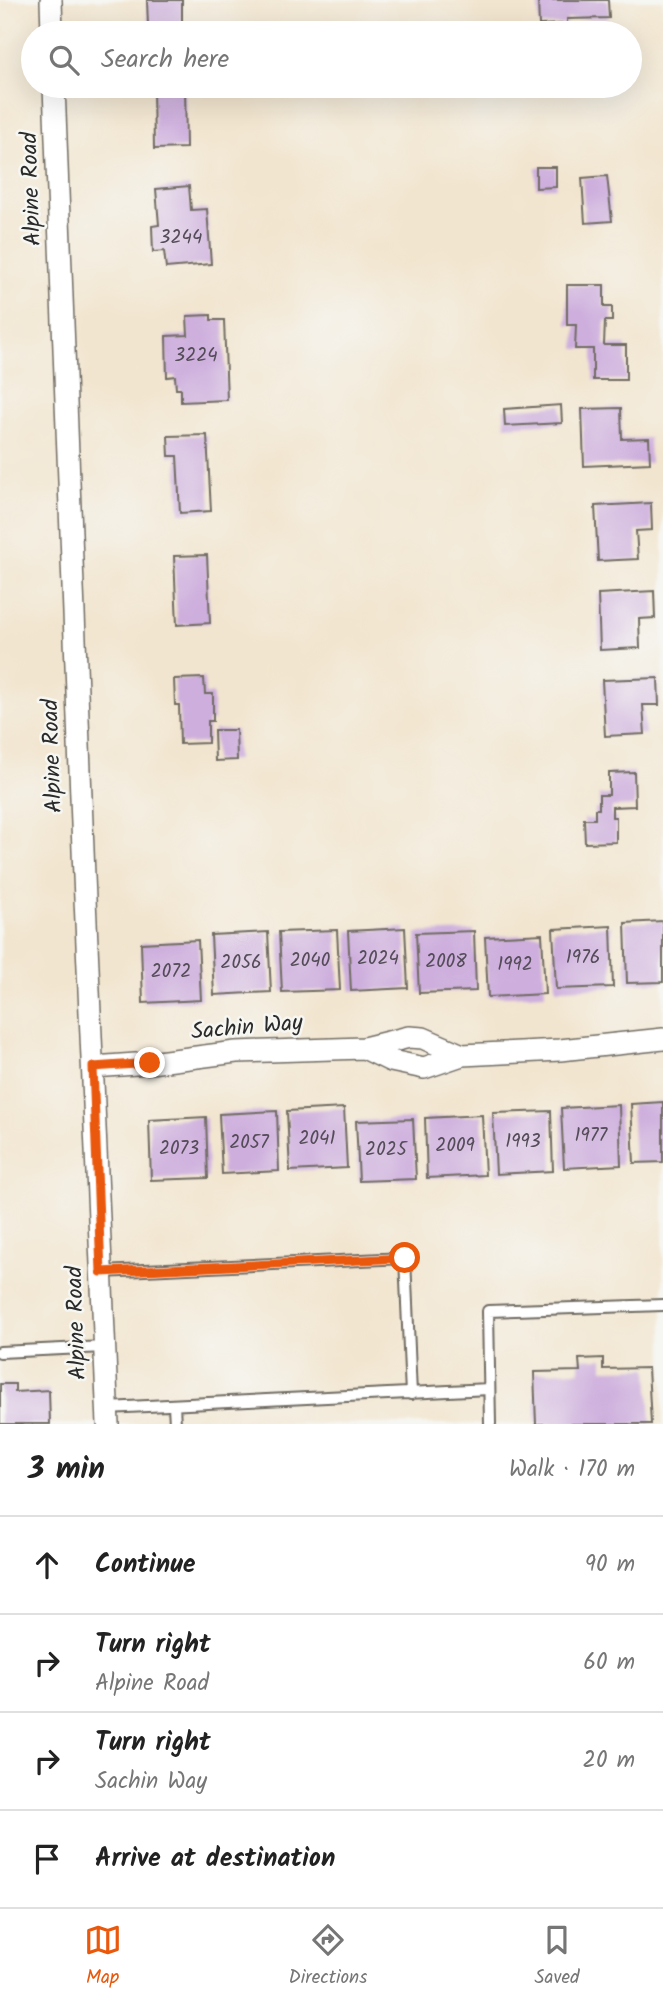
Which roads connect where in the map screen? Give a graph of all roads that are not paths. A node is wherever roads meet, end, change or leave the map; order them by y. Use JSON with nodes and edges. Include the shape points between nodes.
{"nodes":[{"id":1,"x":51,"y":0,"type":"edge"},
{"id":2,"x":52,"y":21,"type":"edge"},
{"id":3,"x":54,"y":98,"type":"edge"},
{"id":4,"x":663,"y":1039,"type":"edge"},
{"id":5,"x":364,"y":1048,"type":"junction"},
{"id":6,"x":462,"y":1055,"type":"junction"},
{"id":7,"x":93,"y":1067,"type":"junction"},
{"id":8,"x":101,"y":1272,"type":"junction"},
{"id":9,"x":663,"y":1305,"type":"edge"},
{"id":10,"x":104,"y":1347,"type":"junction"},
{"id":11,"x":0,"y":1352,"type":"edge"},
{"id":12,"x":489,"y":1389,"type":"junction"},
{"id":13,"x":411,"y":1394,"type":"junction"},
{"id":14,"x":174,"y":1405,"type":"junction"},
{"id":15,"x":108,"y":1416,"type":"edge"},
{"id":16,"x":175,"y":1424,"type":"edge"},
{"id":17,"x":490,"y":1424,"type":"edge"}],
"edges":[{"from":1,"to":2,"type":"street"},
{"from":3,"to":7,"type":"street","name":"Alpine Road"},
{"from":4,"to":6,"type":"street","name":"Sachin Way"},
{"from":5,"to":6,"type":"street","name":"Sachin Way","via":[[424,1038]]},
{"from":5,"to":6,"type":"street","name":"Sachin Way","via":[[391,1061],[424,1068]]},
{"from":5,"to":7,"type":"street","name":"Sachin Way","via":[[236,1052]]},
{"from":7,"to":8,"type":"street","name":"Alpine Road"},
{"from":8,"to":10,"type":"street","name":"Alpine Road"},
{"from":8,"to":13,"type":"lane","via":[[405,1258]]},
{"from":9,"to":12,"type":"lane","via":[[488,1311]]},
{"from":10,"to":11,"type":"lane"},
{"from":10,"to":15,"type":"street","name":"Alpine Road"},
{"from":12,"to":13,"type":"lane"},
{"from":12,"to":17,"type":"lane"},
{"from":13,"to":14,"type":"lane"},
{"from":14,"to":15,"type":"lane"},
{"from":14,"to":16,"type":"lane"}]}
